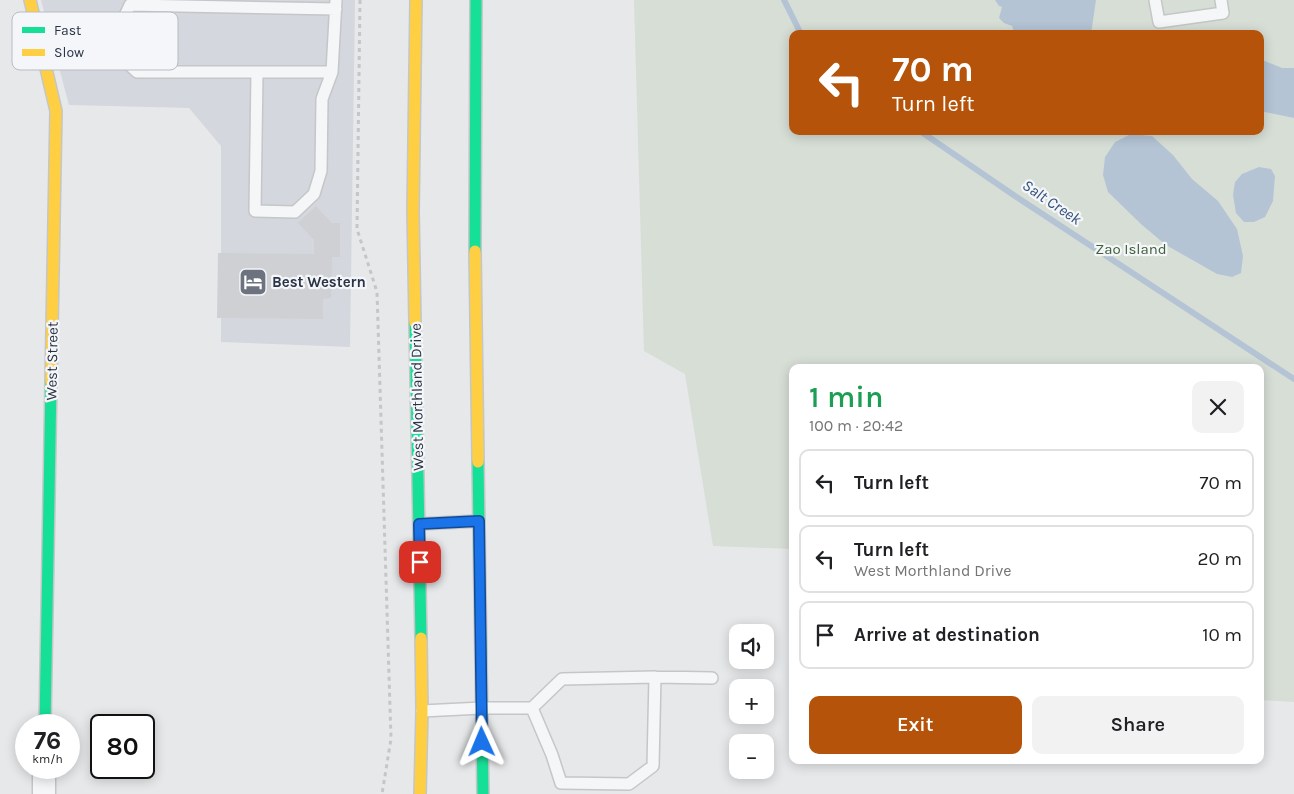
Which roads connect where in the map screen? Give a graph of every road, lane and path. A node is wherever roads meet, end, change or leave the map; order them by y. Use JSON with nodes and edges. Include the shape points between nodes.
{"nodes":[{"id":1,"x":360,"y":0,"type":"edge"},
{"id":2,"x":416,"y":0,"type":"edge"},
{"id":3,"x":476,"y":0,"type":"edge"},
{"id":4,"x":1156,"y":0,"type":"edge"},
{"id":5,"x":1221,"y":0,"type":"edge"},
{"id":6,"x":133,"y":3,"type":"edge"},
{"id":7,"x":336,"y":4,"type":"edge"},
{"id":8,"x":46,"y":70,"type":"edge"},
{"id":9,"x":135,"y":70,"type":"edge"},
{"id":10,"x":257,"y":72,"type":"junction"},
{"id":11,"x":332,"y":72,"type":"junction"},
{"id":12,"x":479,"y":521,"type":"junction"},
{"id":13,"x":419,"y":524,"type":"junction"},
{"id":14,"x":655,"y":677,"type":"junction"},
{"id":15,"x":712,"y":678,"type":"dead end"},
{"id":16,"x":482,"y":708,"type":"junction"},
{"id":17,"x":532,"y":708,"type":"junction"},
{"id":18,"x":422,"y":711,"type":"junction"},
{"id":19,"x":45,"y":714,"type":"edge"},
{"id":20,"x":44,"y":779,"type":"edge"},
{"id":21,"x":44,"y":794,"type":"edge"},
{"id":22,"x":382,"y":794,"type":"edge"},
{"id":23,"x":420,"y":794,"type":"edge"},
{"id":24,"x":483,"y":794,"type":"edge"}],
"edges":[{"from":1,"to":22,"type":"path","via":[[357,229],[378,292],[391,729]]},
{"from":2,"to":13,"type":"main road","name":"West Morthland Drive","via":[[413,211]]},
{"from":3,"to":12,"type":"main road","via":[[475,268]]},
{"from":4,"to":5,"type":"lane","via":[[1159,22],[1224,13]]},
{"from":6,"to":7,"type":"lane"},
{"from":7,"to":11,"type":"lane"},
{"from":8,"to":19,"type":"main road","name":"West Street","via":[[56,111]]},
{"from":9,"to":10,"type":"lane"},
{"from":10,"to":11,"type":"lane"},
{"from":10,"to":11,"type":"lane","via":[[255,211],[294,212],[314,194],[321,171],[322,100]]},
{"from":12,"to":13,"type":"lane"},
{"from":12,"to":16,"type":"main road"},
{"from":13,"to":18,"type":"main road","name":"West Morthland Drive"},
{"from":14,"to":15,"type":"lane"},
{"from":14,"to":17,"type":"lane","via":[[562,679]]},
{"from":14,"to":17,"type":"lane","via":[[654,766],[629,784],[561,783]]},
{"from":16,"to":17,"type":"lane"},
{"from":16,"to":18,"type":"lane"},
{"from":16,"to":24,"type":"main road"},
{"from":18,"to":23,"type":"main road","name":"West Morthland Drive"},
{"from":20,"to":21,"type":"street"}]}
